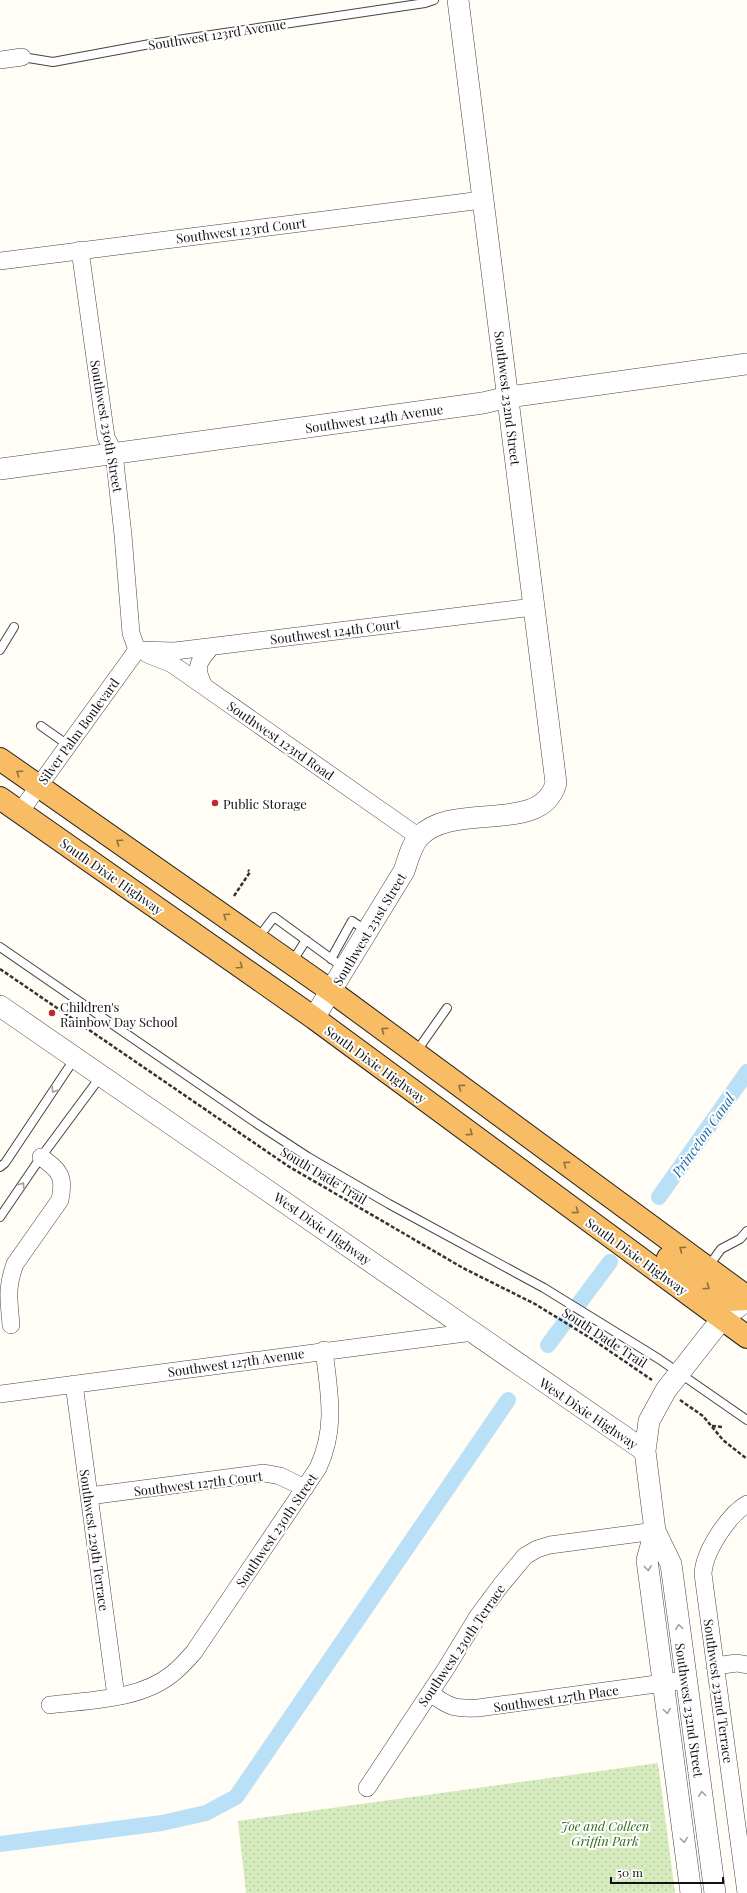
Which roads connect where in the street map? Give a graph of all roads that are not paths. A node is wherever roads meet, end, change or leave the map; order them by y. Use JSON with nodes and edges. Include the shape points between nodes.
{"nodes":[{"id":1,"x":434,"y":0,"type":"edge"},
{"id":2,"x":458,"y":0,"type":"edge"},
{"id":3,"x":22,"y":57,"type":"joint"},
{"id":4,"x":0,"y":60,"type":"edge"},
{"id":5,"x":482,"y":200,"type":"junction"},
{"id":6,"x":80,"y":250,"type":"junction"},
{"id":7,"x":0,"y":261,"type":"edge"},
{"id":8,"x":747,"y":364,"type":"edge"},
{"id":9,"x":508,"y":397,"type":"junction"},
{"id":10,"x":114,"y":453,"type":"junction"},
{"id":11,"x":0,"y":469,"type":"edge"},
{"id":12,"x":533,"y":608,"type":"junction"},
{"id":13,"x":14,"y":627,"type":"dead end"},
{"id":14,"x":211,"y":646,"type":"junction"},
{"id":15,"x":0,"y":650,"type":"edge"},
{"id":16,"x":137,"y":650,"type":"junction"},
{"id":17,"x":204,"y":686,"type":"junction"},
{"id":18,"x":42,"y":726,"type":"dead end"},
{"id":19,"x":68,"y":744,"type":"junction"},
{"id":20,"x":0,"y":759,"type":"edge"},
{"id":21,"x":38,"y":786,"type":"junction"},
{"id":22,"x":0,"y":798,"type":"edge"},
{"id":23,"x":20,"y":812,"type":"junction"},
{"id":24,"x":419,"y":837,"type":"junction"},
{"id":25,"x":258,"y":938,"type":"junction"},
{"id":26,"x":306,"y":940,"type":"junction"},
{"id":27,"x":0,"y":947,"type":"edge"},
{"id":28,"x":292,"y":962,"type":"junction"},
{"id":29,"x":338,"y":963,"type":"junction"},
{"id":30,"x":331,"y":991,"type":"junction"},
{"id":31,"x":0,"y":1006,"type":"edge"},
{"id":32,"x":448,"y":1008,"type":"dead end"},
{"id":33,"x":314,"y":1018,"type":"junction"},
{"id":34,"x":416,"y":1053,"type":"junction"},
{"id":35,"x":75,"y":1057,"type":"junction"},
{"id":36,"x":102,"y":1075,"type":"junction"},
{"id":37,"x":41,"y":1157,"type":"junction"},
{"id":38,"x":2,"y":1165,"type":"edge"},
{"id":39,"x":533,"y":1180,"type":"junction"},
{"id":40,"x":0,"y":1217,"type":"edge"},
{"id":41,"x":747,"y":1231,"type":"edge"},
{"id":42,"x":744,"y":1240,"type":"edge"},
{"id":43,"x":707,"y":1268,"type":"junction"},
{"id":44,"x":747,"y":1299,"type":"edge"},
{"id":45,"x":747,"y":1318,"type":"edge"},
{"id":46,"x":722,"y":1320,"type":"junction"},
{"id":47,"x":11,"y":1324,"type":"dead end"},
{"id":48,"x":473,"y":1332,"type":"junction"},
{"id":49,"x":747,"y":1337,"type":"edge"},
{"id":50,"x":324,"y":1350,"type":"junction"},
{"id":51,"x":679,"y":1373,"type":"junction"},
{"id":52,"x":74,"y":1384,"type":"junction"},
{"id":53,"x":0,"y":1394,"type":"edge"},
{"id":54,"x":747,"y":1420,"type":"edge"},
{"id":55,"x":645,"y":1451,"type":"junction"},
{"id":56,"x":305,"y":1488,"type":"junction"},
{"id":57,"x":89,"y":1496,"type":"junction"},
{"id":58,"x":747,"y":1504,"type":"edge"},
{"id":59,"x":655,"y":1531,"type":"junction"},
{"id":60,"x":747,"y":1665,"type":"edge"},
{"id":61,"x":715,"y":1666,"type":"junction"},
{"id":62,"x":686,"y":1680,"type":"junction"},
{"id":63,"x":663,"y":1683,"type":"junction"},
{"id":64,"x":430,"y":1693,"type":"junction"},
{"id":65,"x":116,"y":1696,"type":"junction"},
{"id":66,"x":50,"y":1705,"type":"dead end"},
{"id":67,"x":366,"y":1788,"type":"dead end"},
{"id":68,"x":691,"y":1893,"type":"edge"},
{"id":69,"x":715,"y":1893,"type":"edge"},
{"id":70,"x":746,"y":1893,"type":"edge"}],
"edges":[{"from":1,"to":3,"type":"lane","name":"Southwest 123rd Avenue","via":[[150,44],[53,62]]},
{"from":2,"to":5,"type":"street","name":"Southwest 232nd Street"},
{"from":3,"to":4,"type":"street","name":"Southwest 123rd Avenue"},
{"from":5,"to":6,"type":"street","name":"Southwest 123rd Court"},
{"from":5,"to":9,"type":"street","name":"Southwest 232nd Street"},
{"from":6,"to":7,"type":"street","name":"Southwest 123rd Court"},
{"from":6,"to":10,"type":"street","name":"Southwest 230th Street","via":[[106,437]]},
{"from":8,"to":9,"type":"street","name":"Southwest 124th Avenue"},
{"from":9,"to":10,"type":"street","name":"Southwest 124th Avenue","via":[[483,403]]},
{"from":9,"to":12,"type":"street","name":"Southwest 232nd Street"},
{"from":10,"to":11,"type":"street","name":"Southwest 124th Avenue"},
{"from":10,"to":16,"type":"street","name":"Southwest 230th Street","via":[[131,633]]},
{"from":12,"to":14,"type":"street","name":"Southwest 124th Court"},
{"from":12,"to":24,"type":"street","name":"Southwest 232nd Street","via":[[556,776],[551,796],[546,802],[526,811],[449,822],[435,826]]},
{"from":13,"to":15,"type":"lane"},
{"from":14,"to":16,"type":"street","name":"Southwest 124th Court","via":[[175,651]]},
{"from":14,"to":17,"type":"street","via":[[198,667]]},
{"from":16,"to":17,"type":"street","name":"Southwest 123rd Road","via":[[172,664]]},
{"from":16,"to":19,"type":"street","name":"Silver Palm Boulevard"},
{"from":17,"to":24,"type":"street","name":"Southwest 123rd Road"},
{"from":18,"to":19,"type":"lane"},
{"from":19,"to":21,"type":"street","name":"Silver Palm Boulevard"},
{"from":21,"to":20,"type":"highway","one_way":true},
{"from":21,"to":23,"type":"street","name":"Silver Palm Boulevard"},
{"from":25,"to":21,"type":"highway","one_way":true},
{"from":22,"to":23,"type":"highway","name":"South Dixie Highway"},
{"from":23,"to":33,"type":"highway","name":"South Dixie Highway","one_way":true},
{"from":24,"to":29,"type":"street","name":"Southwest 231st Street","via":[[404,871],[368,931]]},
{"from":25,"to":26,"type":"lane","via":[[274,917]]},
{"from":25,"to":28,"type":"highway"},
{"from":26,"to":28,"type":"lane"},
{"from":26,"to":29,"type":"lane"},
{"from":27,"to":51,"type":"lane","via":[[308,1157],[544,1288],[602,1322]]},
{"from":28,"to":30,"type":"highway"},
{"from":29,"to":30,"type":"street","name":"Southwest 231st Street"},
{"from":30,"to":33,"type":"street","name":"Southwest 231st Street"},
{"from":34,"to":30,"type":"highway","one_way":true},
{"from":31,"to":35,"type":"street","name":"West Dixie Highway"},
{"from":32,"to":34,"type":"lane"},
{"from":33,"to":39,"type":"highway","name":"South Dixie Highway","one_way":true},
{"from":43,"to":34,"type":"highway","one_way":true},
{"from":35,"to":36,"type":"street","name":"West Dixie Highway"},
{"from":35,"to":38,"type":"lane","one_way":true},
{"from":36,"to":37,"type":"lane"},
{"from":36,"to":48,"type":"street","name":"West Dixie Highway"},
{"from":40,"to":37,"type":"lane","one_way":true},
{"from":37,"to":47,"type":"street","via":[[56,1168],[61,1176],[60,1200],[15,1264],[8,1289]]},
{"from":39,"to":44,"type":"highway","one_way":true,"via":[[578,1189],[718,1296],[730,1300]]},
{"from":39,"to":46,"type":"highway","name":"South Dixie Highway","one_way":true},
{"from":41,"to":42,"type":"lane"},
{"from":42,"to":43,"type":"lane","via":[[721,1249]]},
{"from":43,"to":44,"type":"highway"},
{"from":44,"to":46,"type":"street"},
{"from":45,"to":46,"type":"highway","via":[[740,1314]]},
{"from":46,"to":49,"type":"highway","name":"South Dixie Highway"},
{"from":46,"to":51,"type":"street","name":"Southwest 232nd Street"},
{"from":48,"to":50,"type":"street","name":"Southwest 127th Avenue"},
{"from":48,"to":55,"type":"street","name":"West Dixie Highway"},
{"from":50,"to":52,"type":"street","name":"Southwest 127th Avenue"},
{"from":50,"to":56,"type":"street","name":"Southwest 230th Street","via":[[331,1408],[330,1430],[324,1456]]},
{"from":51,"to":54,"type":"lane"},
{"from":51,"to":55,"type":"street","name":"Southwest 232nd Street","via":[[652,1414]]},
{"from":52,"to":53,"type":"street","name":"Southwest 127th Avenue"},
{"from":52,"to":57,"type":"street","name":"Southwest 229th Terrace"},
{"from":55,"to":59,"type":"street","name":"Southwest 232nd Street"},
{"from":56,"to":57,"type":"street","name":"Southwest 127th Court","via":[[280,1476],[264,1473]]},
{"from":56,"to":65,"type":"street","name":"Southwest 230th Street","via":[[182,1666],[159,1683]]},
{"from":57,"to":65,"type":"street","name":"Southwest 229th Terrace"},
{"from":58,"to":61,"type":"street","name":"Southwest 232nd Terrace","via":[[732,1517],[704,1562]]},
{"from":62,"to":59,"type":"street","name":"Southwest 232nd Street","one_way":true,"via":[[671,1564]]},
{"from":59,"to":63,"type":"street","name":"Southwest 232nd Street","one_way":true,"via":[[647,1560]]},
{"from":59,"to":64,"type":"street","name":"Southwest 230th Terrace","via":[[550,1545],[525,1556],[478,1616]]},
{"from":60,"to":61,"type":"street","via":[[737,1663]]},
{"from":61,"to":70,"type":"street","name":"Southwest 232nd Terrace"},
{"from":62,"to":63,"type":"street","name":"Southwest 127th Place"},
{"from":69,"to":62,"type":"street","name":"Southwest 232nd Street","one_way":true},
{"from":63,"to":64,"type":"street","name":"Southwest 127th Place","via":[[459,1709]]},
{"from":63,"to":68,"type":"street","name":"Southwest 232nd Street","one_way":true},
{"from":64,"to":67,"type":"street","name":"Southwest 230th Terrace"},
{"from":65,"to":66,"type":"street"}]}
